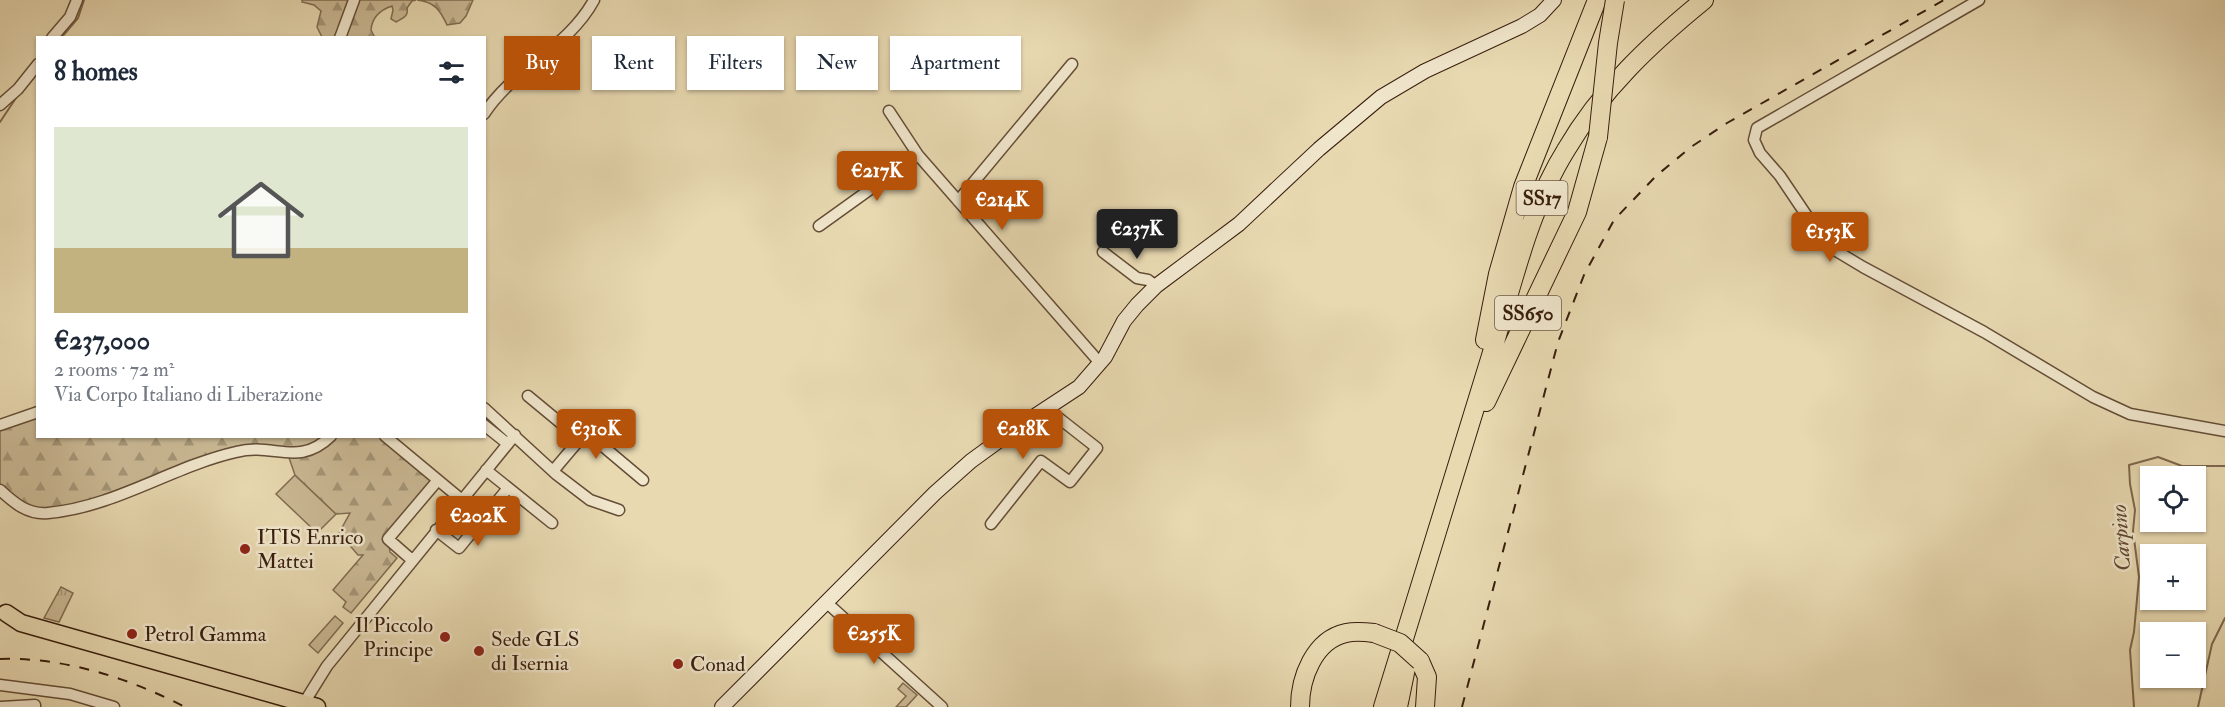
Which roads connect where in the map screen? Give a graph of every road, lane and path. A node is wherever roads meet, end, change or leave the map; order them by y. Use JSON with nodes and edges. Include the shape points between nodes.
{"nodes":[{"id":1,"x":77,"y":0,"type":"edge"},
{"id":2,"x":354,"y":0,"type":"edge"},
{"id":3,"x":594,"y":0,"type":"edge"},
{"id":4,"x":1554,"y":0,"type":"edge"},
{"id":5,"x":1598,"y":0,"type":"edge"},
{"id":6,"x":1615,"y":0,"type":"edge"},
{"id":7,"x":1704,"y":0,"type":"edge"},
{"id":8,"x":1979,"y":0,"type":"edge"},
{"id":9,"x":54,"y":36,"type":"edge"},
{"id":10,"x":340,"y":36,"type":"edge"},
{"id":11,"x":1072,"y":64,"type":"dead end"},
{"id":12,"x":36,"y":66,"type":"edge"},
{"id":13,"x":0,"y":105,"type":"edge"},
{"id":14,"x":486,"y":111,"type":"edge"},
{"id":15,"x":889,"y":111,"type":"dead end"},
{"id":16,"x":918,"y":155,"type":"junction"},
{"id":17,"x":958,"y":201,"type":"junction"},
{"id":18,"x":819,"y":226,"type":"dead end"},
{"id":19,"x":1103,"y":252,"type":"dead end"},
{"id":20,"x":1156,"y":286,"type":"junction"},
{"id":21,"x":1100,"y":363,"type":"junction"},
{"id":22,"x":528,"y":396,"type":"dead end"},
{"id":23,"x":1046,"y":408,"type":"junction"},
{"id":24,"x":486,"y":410,"type":"edge"},
{"id":25,"x":36,"y":413,"type":"edge"},
{"id":26,"x":0,"y":424,"type":"edge"},
{"id":27,"x":486,"y":427,"type":"edge"},
{"id":28,"x":2225,"y":431,"type":"edge"},
{"id":29,"x":515,"y":435,"type":"junction"},
{"id":30,"x":329,"y":438,"type":"edge"},
{"id":31,"x":387,"y":438,"type":"edge"},
{"id":32,"x":580,"y":439,"type":"junction"},
{"id":33,"x":508,"y":444,"type":"junction"},
{"id":34,"x":1463,"y":445,"type":"junction"},
{"id":35,"x":486,"y":470,"type":"junction"},
{"id":36,"x":553,"y":471,"type":"junction"},
{"id":37,"x":438,"y":480,"type":"junction"},
{"id":38,"x":642,"y":480,"type":"dead end"},
{"id":39,"x":1451,"y":486,"type":"junction"},
{"id":40,"x":508,"y":488,"type":"junction"},
{"id":41,"x":0,"y":490,"type":"edge"},
{"id":42,"x":462,"y":500,"type":"junction"},
{"id":43,"x":619,"y":510,"type":"dead end"},
{"id":44,"x":552,"y":524,"type":"dead end"},
{"id":45,"x":991,"y":524,"type":"dead end"},
{"id":46,"x":436,"y":530,"type":"junction"},
{"id":47,"x":412,"y":560,"type":"junction"},
{"id":48,"x":1419,"y":594,"type":"junction"},
{"id":49,"x":826,"y":602,"type":"junction"},
{"id":50,"x":2,"y":617,"type":"edge"},
{"id":51,"x":1399,"y":656,"type":"junction"},
{"id":52,"x":0,"y":685,"type":"edge"},
{"id":53,"x":311,"y":705,"type":"edge"},
{"id":54,"x":1,"y":707,"type":"edge"},
{"id":55,"x":35,"y":707,"type":"edge"},
{"id":56,"x":114,"y":707,"type":"edge"},
{"id":57,"x":722,"y":707,"type":"edge"},
{"id":58,"x":942,"y":707,"type":"edge"},
{"id":59,"x":1300,"y":707,"type":"edge"},
{"id":60,"x":1374,"y":707,"type":"edge"},
{"id":61,"x":1383,"y":707,"type":"edge"},
{"id":62,"x":1398,"y":707,"type":"edge"},
{"id":63,"x":1425,"y":707,"type":"edge"}],
"edges":[{"from":1,"to":9,"type":"street"},
{"from":2,"to":10,"type":"street"},
{"from":3,"to":14,"type":"street","via":[[572,29],[496,96]]},
{"from":4,"to":20,"type":"street","via":[[1522,26],[1425,71],[1381,97],[1239,224]]},
{"from":5,"to":34,"type":"highway","number":"SS650","via":[[1510,229]]},
{"from":6,"to":39,"type":"highway","number":"SS650","bridge":true,"via":[[1599,137],[1577,212],[1481,414],[1464,470]]},
{"from":7,"to":34,"type":"highway","number":"SS17","via":[[1619,76],[1565,151],[1532,225]]},
{"from":8,"to":28,"type":"street","via":[[1757,128],[1754,140],[1760,153],[1813,225],[1839,252],[1863,267],[1984,332],[2092,397],[2130,414]]},
{"from":11,"to":17,"type":"street"},
{"from":12,"to":13,"type":"street"},
{"from":15,"to":16,"type":"street"},
{"from":16,"to":17,"type":"street"},
{"from":16,"to":18,"type":"street"},
{"from":17,"to":21,"type":"street"},
{"from":19,"to":20,"type":"street","via":[[1137,278]]},
{"from":20,"to":21,"type":"street","via":[[1124,321]]},
{"from":21,"to":23,"type":"street","via":[[1079,387]]},
{"from":22,"to":32,"type":"street"},
{"from":23,"to":45,"type":"street","via":[[1097,448],[1070,482],[1041,461]]},
{"from":23,"to":49,"type":"street","via":[[971,461]]},
{"from":24,"to":29,"type":"street"},
{"from":25,"to":26,"type":"street"},
{"from":27,"to":33,"type":"street"},
{"from":29,"to":33,"type":"street"},
{"from":29,"to":36,"type":"street"},
{"from":30,"to":41,"type":"street","via":[[320,448],[302,454],[247,449],[232,452],[160,478],[129,494],[46,514],[21,509]]},
{"from":31,"to":37,"type":"street"},
{"from":32,"to":36,"type":"street"},
{"from":32,"to":38,"type":"street","via":[[586,432]]},
{"from":33,"to":35,"type":"street"},
{"from":34,"to":39,"type":"highway","number":"SS17"},
{"from":35,"to":40,"type":"street"},
{"from":35,"to":42,"type":"street"},
{"from":36,"to":43,"type":"street","via":[[590,500]]},
{"from":37,"to":42,"type":"street"},
{"from":37,"to":47,"type":"street","via":[[388,538]]},
{"from":39,"to":48,"type":"highway","number":"SS17"},
{"from":40,"to":44,"type":"street"},
{"from":40,"to":46,"type":"street","via":[[459,548]]},
{"from":42,"to":46,"type":"street"},
{"from":46,"to":47,"type":"street"},
{"from":47,"to":53,"type":"street","via":[[327,666]]},
{"from":48,"to":51,"type":"highway","number":"SS17"},
{"from":48,"to":62,"type":"highway"},
{"from":49,"to":57,"type":"street"},
{"from":49,"to":58,"type":"street"},
{"from":50,"to":53,"type":"main road"},
{"from":51,"to":60,"type":"highway","via":[[1380,687]]},
{"from":51,"to":61,"type":"highway"},
{"from":52,"to":56,"type":"street","via":[[70,694]]},
{"from":54,"to":55,"type":"street"},
{"from":59,"to":63,"type":"highway","bridge":true,"via":[[1300,689],[1307,668],[1329,640],[1346,633],[1374,633],[1400,643],[1420,661],[1427,677]]}]}
